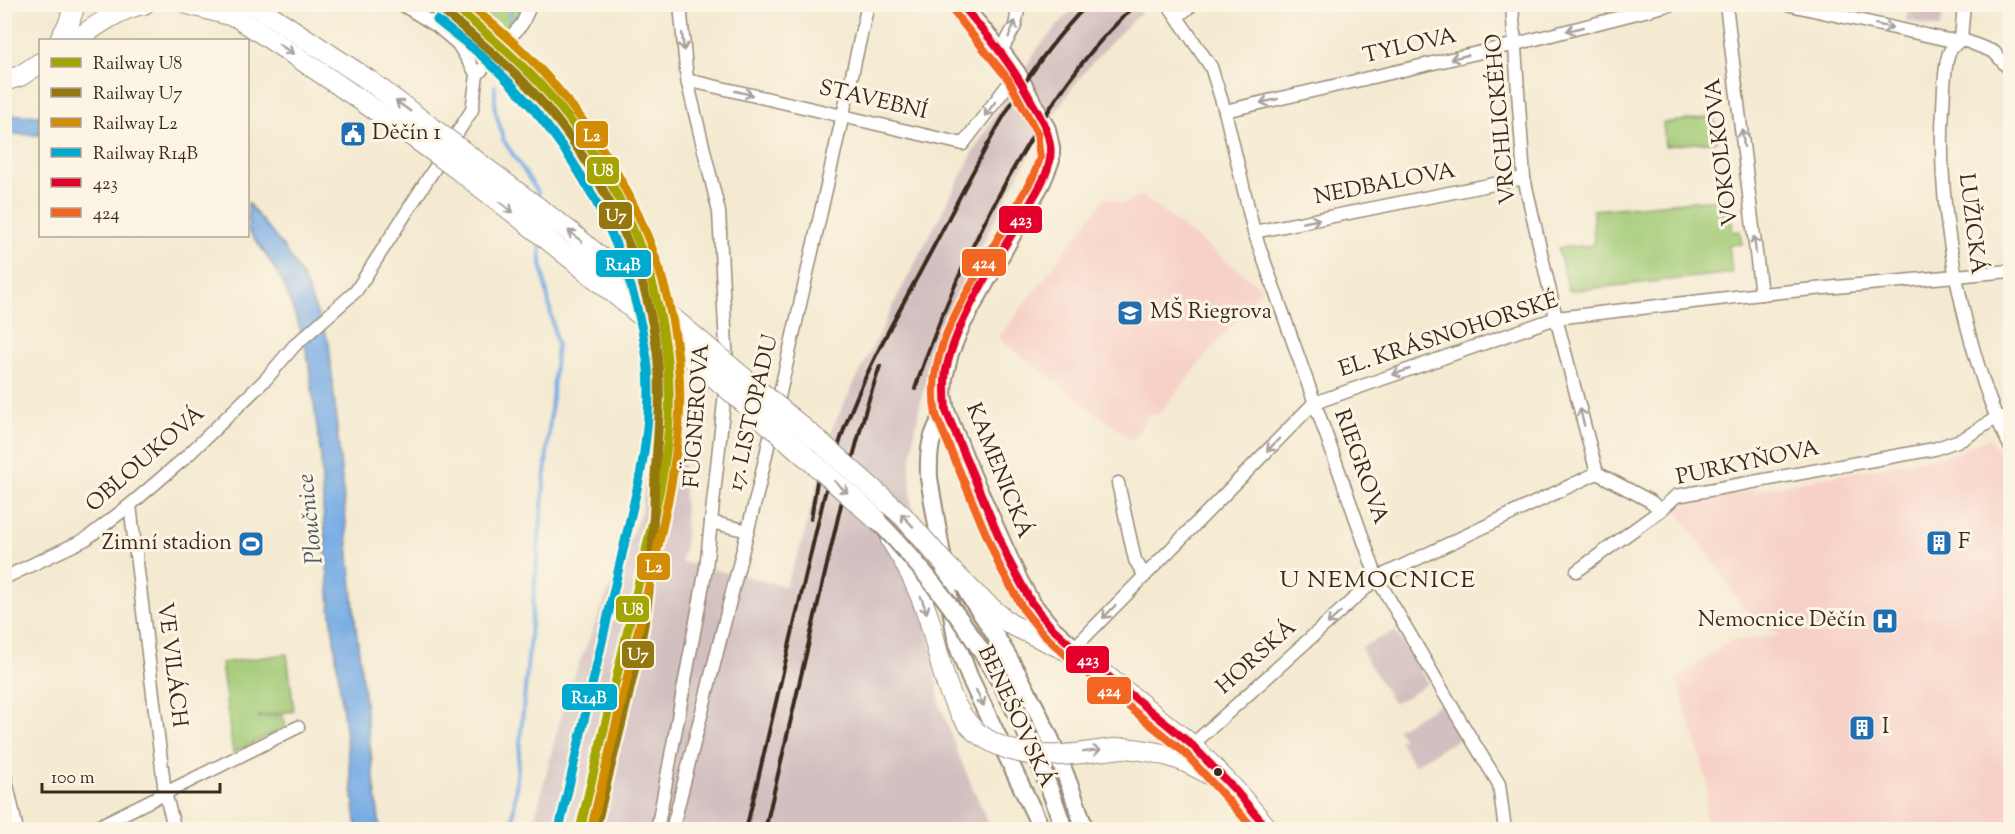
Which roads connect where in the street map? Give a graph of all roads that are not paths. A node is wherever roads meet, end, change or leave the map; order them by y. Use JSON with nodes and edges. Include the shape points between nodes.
{"nodes":[{"id":1,"x":75,"y":4,"type":"edge"},
{"id":2,"x":144,"y":4,"type":"edge"},
{"id":3,"x":188,"y":4,"type":"edge"},
{"id":4,"x":217,"y":4,"type":"edge"},
{"id":5,"x":253,"y":4,"type":"edge"},
{"id":6,"x":401,"y":4,"type":"edge"},
{"id":7,"x":531,"y":4,"type":"edge"},
{"id":8,"x":680,"y":4,"type":"edge"},
{"id":9,"x":868,"y":4,"type":"edge"},
{"id":10,"x":961,"y":4,"type":"edge"},
{"id":11,"x":1019,"y":4,"type":"edge"},
{"id":12,"x":1168,"y":4,"type":"edge"},
{"id":13,"x":1194,"y":4,"type":"edge"},
{"id":14,"x":1512,"y":4,"type":"edge"},
{"id":15,"x":1672,"y":4,"type":"edge"},
{"id":16,"x":1726,"y":4,"type":"edge"},
{"id":17,"x":1786,"y":4,"type":"edge"},
{"id":18,"x":1964,"y":4,"type":"edge"},
{"id":19,"x":237,"y":17,"type":"junction"},
{"id":20,"x":1177,"y":17,"type":"junction"},
{"id":21,"x":61,"y":39,"type":"edge"},
{"id":22,"x":77,"y":39,"type":"edge"},
{"id":23,"x":1961,"y":39,"type":"junction"},
{"id":24,"x":1516,"y":44,"type":"junction"},
{"id":25,"x":1001,"y":51,"type":"junction"},
{"id":26,"x":39,"y":64,"type":"edge"},
{"id":27,"x":2010,"y":70,"type":"edge"},
{"id":28,"x":1017,"y":73,"type":"junction"},
{"id":29,"x":477,"y":75,"type":"junction"},
{"id":30,"x":687,"y":80,"type":"junction"},
{"id":31,"x":4,"y":81,"type":"edge"},
{"id":32,"x":1226,"y":111,"type":"junction"},
{"id":33,"x":843,"y":116,"type":"junction"},
{"id":34,"x":1524,"y":178,"type":"junction"},
{"id":35,"x":1254,"y":232,"type":"junction"},
{"id":36,"x":2010,"y":272,"type":"edge"},
{"id":37,"x":1955,"y":277,"type":"junction"},
{"id":38,"x":1761,"y":294,"type":"junction"},
{"id":39,"x":1556,"y":318,"type":"junction"},
{"id":40,"x":1314,"y":403,"type":"junction"},
{"id":41,"x":946,"y":411,"type":"junction"},
{"id":42,"x":2010,"y":416,"type":"edge"},
{"id":43,"x":1996,"y":418,"type":"junction"},
{"id":44,"x":2010,"y":446,"type":"edge"},
{"id":45,"x":1597,"y":473,"type":"junction"},
{"id":46,"x":1118,"y":483,"type":"dead end"},
{"id":47,"x":130,"y":505,"type":"junction"},
{"id":48,"x":1661,"y":510,"type":"junction"},
{"id":49,"x":875,"y":518,"type":"junction"},
{"id":50,"x":711,"y":522,"type":"junction"},
{"id":51,"x":748,"y":531,"type":"junction"},
{"id":52,"x":945,"y":564,"type":"junction"},
{"id":53,"x":1577,"y":572,"type":"dead end"},
{"id":54,"x":1145,"y":576,"type":"junction"},
{"id":55,"x":4,"y":578,"type":"edge"},
{"id":56,"x":1377,"y":578,"type":"junction"},
{"id":57,"x":1080,"y":654,"type":"junction"},
{"id":58,"x":298,"y":727,"type":"dead end"},
{"id":59,"x":1192,"y":745,"type":"junction"},
{"id":60,"x":4,"y":771,"type":"edge"},
{"id":61,"x":1235,"y":790,"type":"junction"},
{"id":62,"x":165,"y":793,"type":"junction"},
{"id":63,"x":17,"y":830,"type":"edge"},
{"id":64,"x":91,"y":830,"type":"edge"},
{"id":65,"x":175,"y":830,"type":"edge"},
{"id":66,"x":657,"y":830,"type":"edge"},
{"id":67,"x":672,"y":830,"type":"edge"},
{"id":68,"x":1042,"y":830,"type":"edge"},
{"id":69,"x":1064,"y":830,"type":"edge"},
{"id":70,"x":1085,"y":830,"type":"edge"},
{"id":71,"x":1269,"y":830,"type":"edge"},
{"id":72,"x":1505,"y":830,"type":"edge"}],
"edges":[{"from":1,"to":21,"type":"main road"},
{"from":2,"to":22,"type":"main road","via":[[116,14]]},
{"from":3,"to":19,"type":"main road"},
{"from":4,"to":19,"type":"main road"},
{"from":52,"to":5,"type":"main road","one_way":true,"bridge":true,"via":[[903,516],[822,443],[569,231],[367,79]]},
{"from":6,"to":29,"type":"street","via":[[458,44]]},
{"from":7,"to":29,"type":"street","via":[[522,24]]},
{"from":8,"to":30,"type":"street","name":"FÜGNEROVA","one_way":true},
{"from":9,"to":33,"type":"street","name":"17. LISTOPADU"},
{"from":10,"to":25,"type":"street","name":"KAMENICKÁ"},
{"from":25,"to":11,"type":"street","one_way":true,"via":[[1015,26]]},
{"from":12,"to":20,"type":"street","name":"RIEGROVA"},
{"from":13,"to":20,"type":"street"},
{"from":14,"to":24,"type":"street","name":"VRCHLICKÉHO"},
{"from":15,"to":24,"type":"street","name":"TYLOVA","one_way":true},
{"from":38,"to":16,"type":"street","name":"VOKOLKOVA","one_way":true},
{"from":17,"to":23,"type":"street","one_way":true,"via":[[1943,39]]},
{"from":18,"to":23,"type":"street","name":"LUŽICKÁ"},
{"from":19,"to":49,"type":"main road","one_way":true,"bridge":true,"via":[[460,171],[753,411]]},
{"from":20,"to":32,"type":"street","name":"RIEGROVA","via":[[1211,67]]},
{"from":23,"to":27,"type":"street","via":[[1994,52]]},
{"from":23,"to":37,"type":"street","name":"LUŽICKÁ","via":[[1949,52],[1941,140]]},
{"from":24,"to":32,"type":"street","name":"TYLOVA","one_way":true},
{"from":24,"to":34,"type":"street","name":"VRCHLICKÉHO"},
{"from":25,"to":28,"type":"street","name":"KAMENICKÁ"},
{"from":26,"to":31,"type":"main road"},
{"from":28,"to":33,"type":"street","name":"STAVEBNÍ","one_way":true,"via":[[963,144]]},
{"from":28,"to":41,"type":"street","name":"KAMENICKÁ","via":[[1047,129],[1051,160],[961,326],[944,378]]},
{"from":29,"to":47,"type":"street","name":"OBLOUKOVÁ","via":[[472,110],[356,291],[294,346],[266,379],[179,463]]},
{"from":30,"to":33,"type":"street","name":"STAVEBNÍ","one_way":true},
{"from":30,"to":50,"type":"street","name":"FÜGNEROVA","via":[[719,212],[727,370]]},
{"from":32,"to":35,"type":"street","name":"RIEGROVA"},
{"from":33,"to":51,"type":"street","name":"17. LISTOPADU"},
{"from":35,"to":34,"type":"street","name":"NEDBALOVA","one_way":true},
{"from":34,"to":39,"type":"street","name":"VRCHLICKÉHO"},
{"from":35,"to":40,"type":"street","name":"RIEGROVA"},
{"from":36,"to":37,"type":"street","name":"EL. KRÁSNOHORSKÉ"},
{"from":37,"to":38,"type":"street","name":"EL. KRÁSNOHORSKÉ"},
{"from":37,"to":43,"type":"street","name":"LUŽICKÁ"},
{"from":38,"to":39,"type":"street","name":"EL. KRÁSNOHORSKÉ"},
{"from":39,"to":40,"type":"street","name":"EL. KRÁSNOHORSKÉ","one_way":true},
{"from":45,"to":39,"type":"street","name":"VRCHLICKÉHO","one_way":true},
{"from":40,"to":54,"type":"street","name":"EL. KRÁSNOHORSKÉ","one_way":true},
{"from":40,"to":56,"type":"street","name":"RIEGROVA"},
{"from":41,"to":57,"type":"street","name":"KAMENICKÁ","via":[[1031,602]]},
{"from":41,"to":68,"type":"street","name":"BENEŠOVSKÁ","one_way":true,"via":[[934,429],[928,451],[929,478],[957,644]]},
{"from":42,"to":43,"type":"street","name":"PURKYŇOVA"},
{"from":43,"to":44,"type":"street","name":"LUŽICKÁ"},
{"from":43,"to":48,"type":"street","name":"PURKYŇOVA","via":[[1964,439],[1934,449],[1676,496]]},
{"from":45,"to":48,"type":"street","name":"PURKYŇOVA"},
{"from":45,"to":56,"type":"street"},
{"from":46,"to":54,"type":"street","via":[[1135,560]]},
{"from":47,"to":55,"type":"street","name":"OBLOUKOVÁ","via":[[86,539]]},
{"from":47,"to":62,"type":"street","name":"VE VILÁCH"},
{"from":48,"to":53,"type":"street"},
{"from":49,"to":61,"type":"main road","one_way":true,"bridge":true,"via":[[898,550],[921,596],[953,701],[976,732],[995,745],[1032,756],[1124,748],[1154,750],[1196,766]]},
{"from":49,"to":69,"type":"street","name":"BENEŠOVSKÁ","bridge":true,"via":[[937,587],[1002,685],[1030,739]]},
{"from":50,"to":51,"type":"street"},
{"from":50,"to":66,"type":"street","name":"FÜGNEROVA","via":[[706,568]]},
{"from":51,"to":67,"type":"street","name":"17. LISTOPADU"},
{"from":52,"to":57,"type":"main road","via":[[991,609],[1020,630]]},
{"from":52,"to":70,"type":"street","via":[[1020,676],[1064,767]]},
{"from":54,"to":57,"type":"street","name":"EL. KRÁSNOHORSKÉ","one_way":true},
{"from":56,"to":59,"type":"street","name":"HORSKÁ","one_way":true},
{"from":56,"to":72,"type":"street","name":"RIEGROVA","via":[[1499,784]]},
{"from":57,"to":59,"type":"main road","name":"KAMENICKÁ"},
{"from":58,"to":62,"type":"street"},
{"from":59,"to":61,"type":"main road","name":"KAMENICKÁ"},
{"from":60,"to":63,"type":"street"},
{"from":61,"to":71,"type":"main road","name":"KAMENICKÁ"},
{"from":62,"to":64,"type":"street"},
{"from":62,"to":65,"type":"street","name":"VE VILÁCH"}]}
